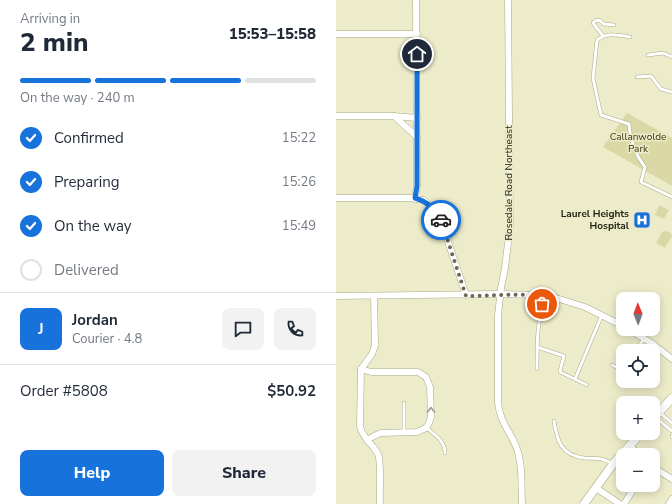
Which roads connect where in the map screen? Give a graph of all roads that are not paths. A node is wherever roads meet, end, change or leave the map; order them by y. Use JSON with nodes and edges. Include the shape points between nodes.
{"nodes":[{"id":1,"x":416,"y":0,"type":"edge"},
{"id":2,"x":508,"y":0,"type":"edge"},
{"id":3,"x":614,"y":25,"type":"dead end"},
{"id":4,"x":336,"y":34,"type":"edge"},
{"id":5,"x":417,"y":34,"type":"junction"},
{"id":6,"x":603,"y":36,"type":"junction"},
{"id":7,"x":630,"y":37,"type":"dead end"},
{"id":8,"x":648,"y":55,"type":"dead end"},
{"id":9,"x":672,"y":57,"type":"edge"},
{"id":10,"x":637,"y":77,"type":"dead end"},
{"id":11,"x":672,"y":92,"type":"edge"},
{"id":12,"x":336,"y":116,"type":"edge"},
{"id":13,"x":394,"y":116,"type":"junction"},
{"id":14,"x":417,"y":118,"type":"junction"},
{"id":15,"x":417,"y":138,"type":"junction"},
{"id":16,"x":672,"y":197,"type":"edge"},
{"id":17,"x":336,"y":198,"type":"edge"},
{"id":18,"x":415,"y":198,"type":"junction"},
{"id":19,"x":498,"y":294,"type":"junction"},
{"id":20,"x":336,"y":296,"type":"edge"},
{"id":21,"x":374,"y":296,"type":"junction"},
{"id":22,"x":466,"y":296,"type":"junction"},
{"id":23,"x":544,"y":296,"type":"junction"},
{"id":24,"x":602,"y":315,"type":"junction"},
{"id":25,"x":616,"y":322,"type":"edge"},
{"id":26,"x":639,"y":336,"type":"edge"},
{"id":27,"x":644,"y":339,"type":"junction"},
{"id":28,"x":640,"y":344,"type":"edge"},
{"id":29,"x":537,"y":347,"type":"junction"},
{"id":30,"x":672,"y":359,"type":"edge"},
{"id":31,"x":612,"y":365,"type":"dead end"},
{"id":32,"x":616,"y":367,"type":"edge"},
{"id":33,"x":537,"y":368,"type":"dead end"},
{"id":34,"x":361,"y":369,"type":"junction"},
{"id":35,"x":575,"y":379,"type":"junction"},
{"id":36,"x":587,"y":385,"type":"dead end"},
{"id":37,"x":672,"y":398,"type":"edge"},
{"id":38,"x":404,"y":403,"type":"dead end"},
{"id":39,"x":660,"y":412,"type":"edge"},
{"id":40,"x":660,"y":418,"type":"edge"},
{"id":41,"x":660,"y":420,"type":"edge"},
{"id":42,"x":554,"y":421,"type":"dead end"},
{"id":43,"x":672,"y":423,"type":"edge"},
{"id":44,"x":426,"y":427,"type":"junction"},
{"id":45,"x":672,"y":431,"type":"edge"},
{"id":46,"x":404,"y":432,"type":"junction"},
{"id":47,"x":367,"y":440,"type":"junction"},
{"id":48,"x":635,"y":440,"type":"edge"},
{"id":49,"x":630,"y":445,"type":"junction"},
{"id":50,"x":629,"y":448,"type":"edge"},
{"id":51,"x":632,"y":448,"type":"edge"},
{"id":52,"x":445,"y":452,"type":"dead end"},
{"id":53,"x":616,"y":462,"type":"edge"},
{"id":54,"x":613,"y":464,"type":"junction"},
{"id":55,"x":660,"y":471,"type":"edge"},
{"id":56,"x":672,"y":478,"type":"edge"},
{"id":57,"x":596,"y":488,"type":"junction"},
{"id":58,"x":632,"y":492,"type":"edge"},
{"id":59,"x":672,"y":499,"type":"edge"},
{"id":60,"x":380,"y":504,"type":"edge"},
{"id":61,"x":522,"y":504,"type":"edge"},
{"id":62,"x":584,"y":504,"type":"edge"},
{"id":63,"x":620,"y":504,"type":"edge"},
{"id":64,"x":624,"y":504,"type":"edge"},
{"id":65,"x":669,"y":504,"type":"edge"}],
"edges":[{"from":1,"to":5,"type":"street"},
{"from":2,"to":19,"type":"street","name":"Rosedale Road Northeast","via":[[510,226]]},
{"from":3,"to":6,"type":"lane","via":[[595,21],[593,24]]},
{"from":4,"to":5,"type":"street"},
{"from":5,"to":14,"type":"street"},
{"from":6,"to":7,"type":"lane","via":[[610,34]]},
{"from":6,"to":16,"type":"lane","via":[[597,44],[593,78],[601,115],[629,124],[632,143],[645,167],[641,182]]},
{"from":8,"to":9,"type":"lane","via":[[663,52]]},
{"from":10,"to":11,"type":"lane","via":[[650,76],[661,89]]},
{"from":12,"to":13,"type":"street"},
{"from":13,"to":14,"type":"street"},
{"from":13,"to":15,"type":"street"},
{"from":14,"to":15,"type":"street"},
{"from":15,"to":18,"type":"street"},
{"from":17,"to":18,"type":"street"},
{"from":18,"to":22,"type":"street","via":[[431,206],[440,218]]},
{"from":19,"to":22,"type":"street"},
{"from":19,"to":23,"type":"street"},
{"from":19,"to":61,"type":"street","name":"Rosedale Road Northeast","via":[[499,410],[502,422],[518,453]]},
{"from":20,"to":21,"type":"street"},
{"from":21,"to":22,"type":"street"},
{"from":21,"to":34,"type":"street","via":[[375,346]]},
{"from":23,"to":24,"type":"street","via":[[585,307]]},
{"from":23,"to":29,"type":"lane","via":[[539,315]]},
{"from":24,"to":25,"type":"street"},
{"from":24,"to":35,"type":"lane"},
{"from":26,"to":27,"type":"street"},
{"from":27,"to":28,"type":"lane"},
{"from":27,"to":30,"type":"street"},
{"from":29,"to":33,"type":"lane"},
{"from":29,"to":35,"type":"lane","via":[[564,356],[560,372]]},
{"from":31,"to":32,"type":"lane"},
{"from":44,"to":34,"type":"street","one_way":true,"via":[[431,417],[430,387],[426,377],[418,372],[371,372]]},
{"from":34,"to":47,"type":"street","via":[[360,426]]},
{"from":35,"to":36,"type":"lane"},
{"from":37,"to":39,"type":"main road"},
{"from":38,"to":46,"type":"lane"},
{"from":40,"to":43,"type":"lane"},
{"from":41,"to":45,"type":"lane"},
{"from":42,"to":54,"type":"lane","via":[[556,436],[564,450],[578,457],[601,458]]},
{"from":44,"to":46,"type":"street","via":[[417,432]]},
{"from":44,"to":52,"type":"lane","via":[[442,442]]},
{"from":46,"to":47,"type":"street","via":[[382,433]]},
{"from":47,"to":60,"type":"street","via":[[379,459]]},
{"from":48,"to":49,"type":"main road"},
{"from":49,"to":50,"type":"main road"},
{"from":49,"to":51,"type":"street"},
{"from":53,"to":54,"type":"main road"},
{"from":54,"to":57,"type":"main road"},
{"from":55,"to":56,"type":"street"},
{"from":57,"to":62,"type":"main road"},
{"from":57,"to":63,"type":"street"},
{"from":58,"to":64,"type":"street"},
{"from":59,"to":65,"type":"street"}]}
